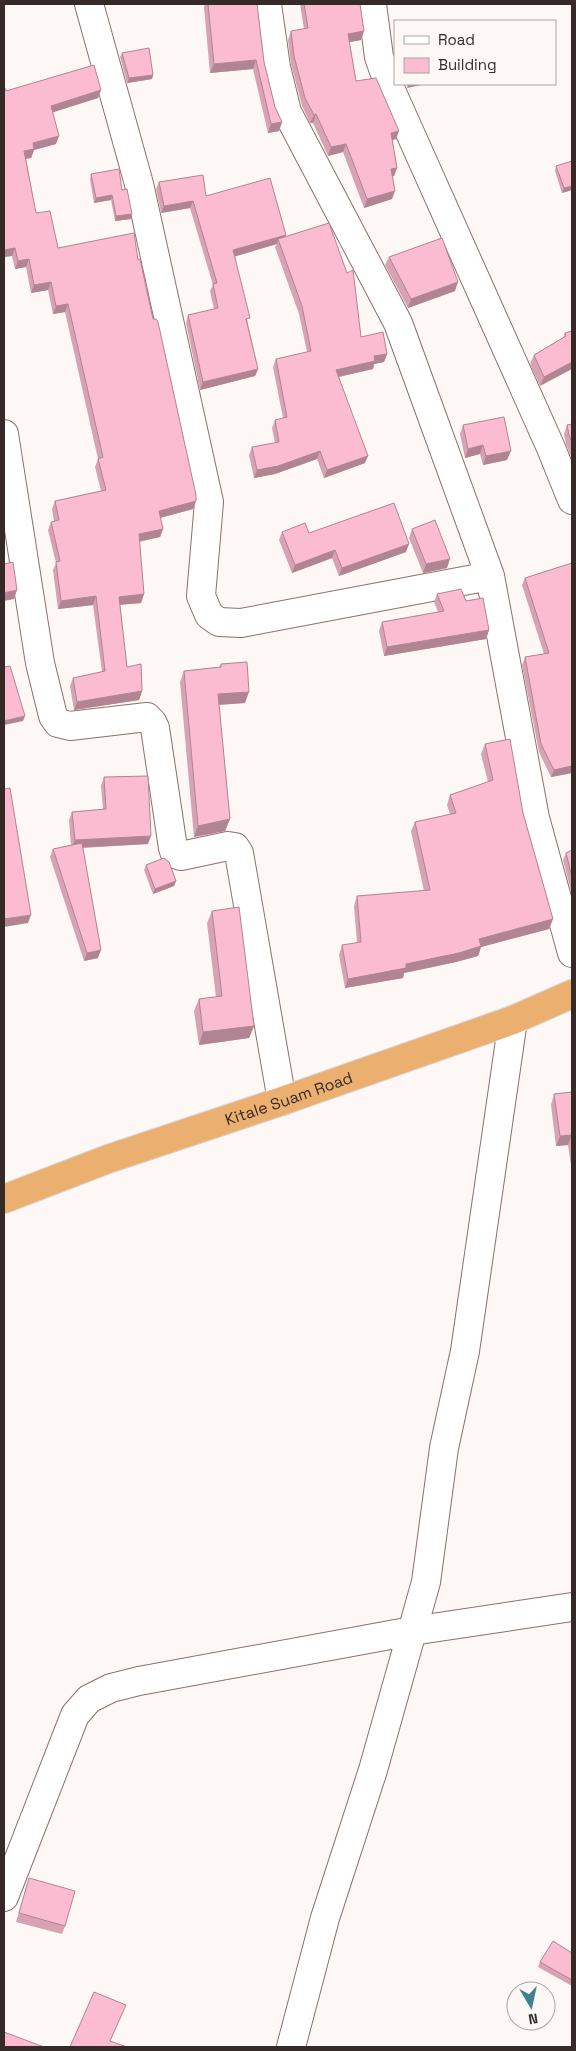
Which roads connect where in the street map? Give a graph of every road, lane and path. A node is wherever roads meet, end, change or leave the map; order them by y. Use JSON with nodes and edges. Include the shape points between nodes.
{"nodes":[{"id":1,"x":89,"y":4,"type":"edge"},
{"id":2,"x":267,"y":4,"type":"edge"},
{"id":3,"x":372,"y":4,"type":"edge"},
{"id":4,"x":4,"y":434,"type":"edge"},
{"id":5,"x":572,"y":500,"type":"edge"},
{"id":6,"x":490,"y":576,"type":"junction"},
{"id":7,"x":572,"y":953,"type":"edge"},
{"id":8,"x":572,"y":994,"type":"edge"},
{"id":9,"x":513,"y":1020,"type":"junction"},
{"id":10,"x":282,"y":1101,"type":"junction"},
{"id":11,"x":4,"y":1199,"type":"edge"},
{"id":12,"x":572,"y":1607,"type":"edge"},
{"id":13,"x":412,"y":1631,"type":"junction"},
{"id":14,"x":4,"y":1897,"type":"edge"},
{"id":15,"x":291,"y":2047,"type":"edge"}],
"edges":[{"from":1,"to":6,"type":"street","via":[[139,184],[209,502],[201,596],[209,615],[219,622],[241,623]]},
{"from":2,"to":6,"type":"street","via":[[286,112],[398,323]]},
{"from":3,"to":5,"type":"street","via":[[379,57],[390,88]]},
{"from":4,"to":10,"type":"street","via":[[40,663],[53,716],[58,722],[70,726],[147,717],[155,728],[175,854],[181,856],[228,846],[235,847],[239,853]]},
{"from":6,"to":7,"type":"street","via":[[535,818]]},
{"from":8,"to":9,"type":"highway","name":"Kitale Suam Road"},
{"from":9,"to":10,"type":"highway","name":"Kitale Suam Road"},
{"from":9,"to":13,"type":"street","via":[[465,1351],[444,1448],[426,1582]]},
{"from":10,"to":11,"type":"highway","name":"Kitale Suam Road","via":[[108,1159]]},
{"from":12,"to":13,"type":"street"},
{"from":13,"to":14,"type":"street","via":[[139,1681],[111,1688],[89,1699],[75,1715]]},
{"from":13,"to":15,"type":"street","via":[[373,1770],[325,1918]]}]}
